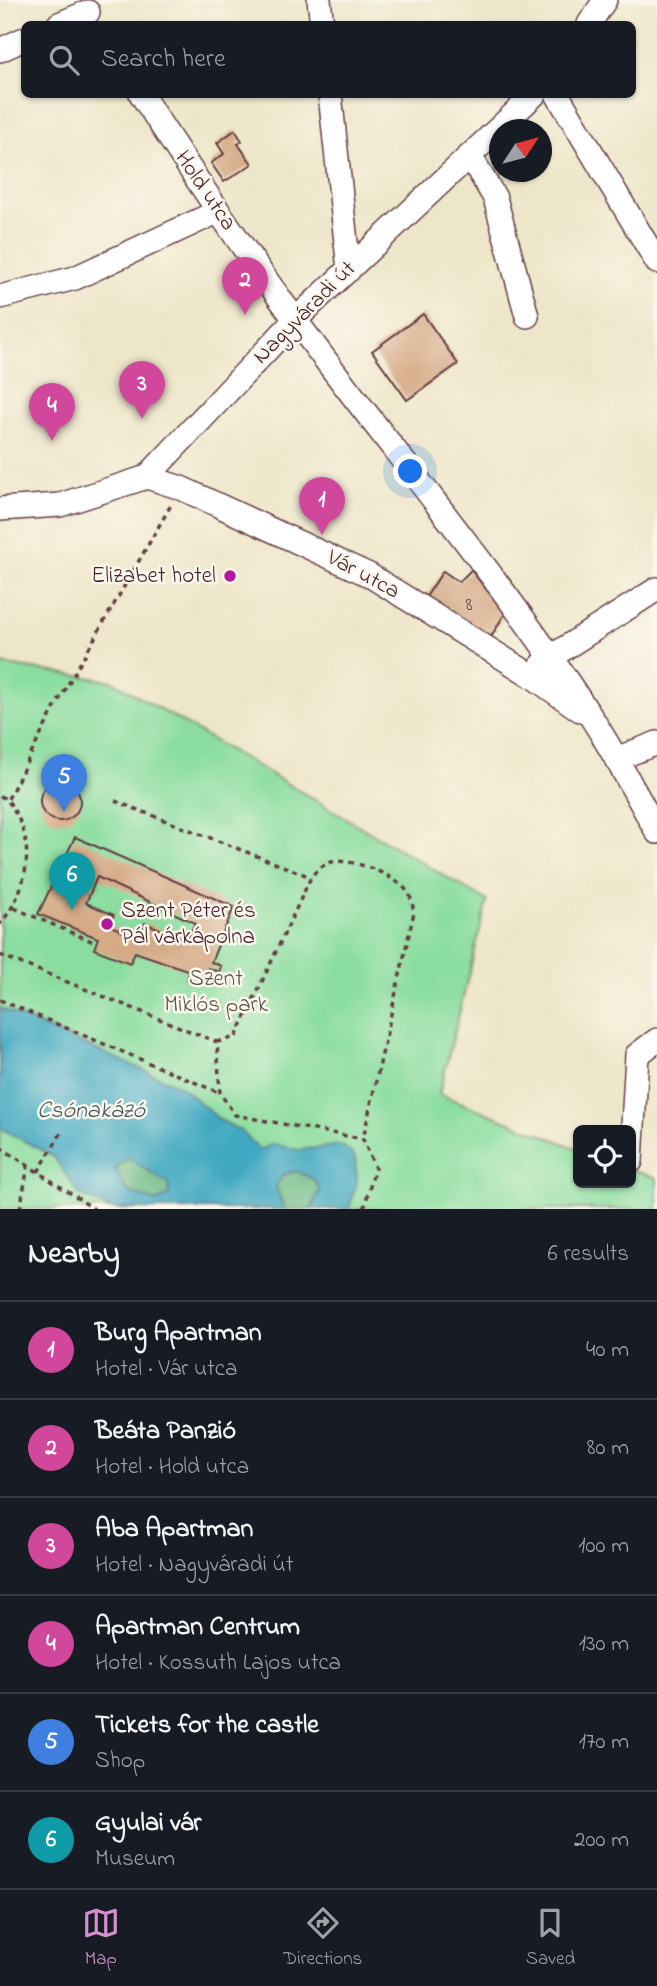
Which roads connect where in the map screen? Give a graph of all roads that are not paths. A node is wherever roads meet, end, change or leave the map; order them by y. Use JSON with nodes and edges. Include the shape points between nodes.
{"nodes":[{"id":1,"x":319,"y":0,"type":"edge"},
{"id":2,"x":605,"y":0,"type":"edge"},
{"id":3,"x":87,"y":12,"type":"edge"},
{"id":4,"x":66,"y":21,"type":"edge"},
{"id":5,"x":322,"y":21,"type":"edge"},
{"id":6,"x":591,"y":21,"type":"edge"},
{"id":7,"x":21,"y":40,"type":"edge"},
{"id":8,"x":0,"y":50,"type":"edge"},
{"id":9,"x":144,"y":98,"type":"edge"},
{"id":10,"x":330,"y":98,"type":"edge"},
{"id":11,"x":532,"y":98,"type":"edge"},
{"id":12,"x":559,"y":98,"type":"edge"},
{"id":13,"x":470,"y":156,"type":"junction"},
{"id":14,"x":217,"y":212,"type":"junction"},
{"id":15,"x":657,"y":262,"type":"edge"},
{"id":16,"x":349,"y":270,"type":"junction"},
{"id":17,"x":0,"y":297,"type":"edge"},
{"id":18,"x":527,"y":316,"type":"dead end"},
{"id":19,"x":295,"y":320,"type":"junction"},
{"id":20,"x":147,"y":477,"type":"junction"},
{"id":21,"x":0,"y":509,"type":"edge"},
{"id":22,"x":657,"y":589,"type":"edge"},
{"id":23,"x":551,"y":657,"type":"junction"},
{"id":24,"x":532,"y":676,"type":"junction"},
{"id":25,"x":592,"y":719,"type":"junction"},
{"id":26,"x":657,"y":743,"type":"edge"},
{"id":27,"x":616,"y":759,"type":"junction"},
{"id":28,"x":657,"y":832,"type":"edge"},
{"id":29,"x":657,"y":1040,"type":"edge"},
{"id":30,"x":633,"y":1125,"type":"edge"}],
"edges":[{"from":1,"to":5,"type":"street"},
{"from":2,"to":6,"type":"street"},
{"from":3,"to":4,"type":"street"},
{"from":7,"to":8,"type":"street"},
{"from":9,"to":14,"type":"street","name":"Hold utca"},
{"from":10,"to":16,"type":"street"},
{"from":11,"to":13,"type":"street","name":"Nagyváradi út"},
{"from":12,"to":15,"type":"street"},
{"from":13,"to":16,"type":"street","name":"Nagyváradi út"},
{"from":13,"to":18,"type":"street","via":[[495,198]]},
{"from":14,"to":17,"type":"street","via":[[75,278]]},
{"from":14,"to":19,"type":"street","name":"Hold utca"},
{"from":16,"to":19,"type":"street","name":"Nagyváradi út"},
{"from":19,"to":20,"type":"street","name":"Nagyváradi út"},
{"from":19,"to":23,"type":"street","name":"Hold utca"},
{"from":20,"to":21,"type":"street","via":[[60,505]]},
{"from":20,"to":24,"type":"street","name":"Vár utca","via":[[181,488],[369,575]]},
{"from":22,"to":23,"type":"street"},
{"from":23,"to":24,"type":"street"},
{"from":23,"to":25,"type":"street","name":"Vár utca"},
{"from":24,"to":25,"type":"street","name":"Vár utca"},
{"from":25,"to":27,"type":"street","name":"Vár utca"},
{"from":26,"to":27,"type":"street"},
{"from":27,"to":28,"type":"street","name":"Vár utca"},
{"from":29,"to":30,"type":"street","via":[[636,1055]]}]}
